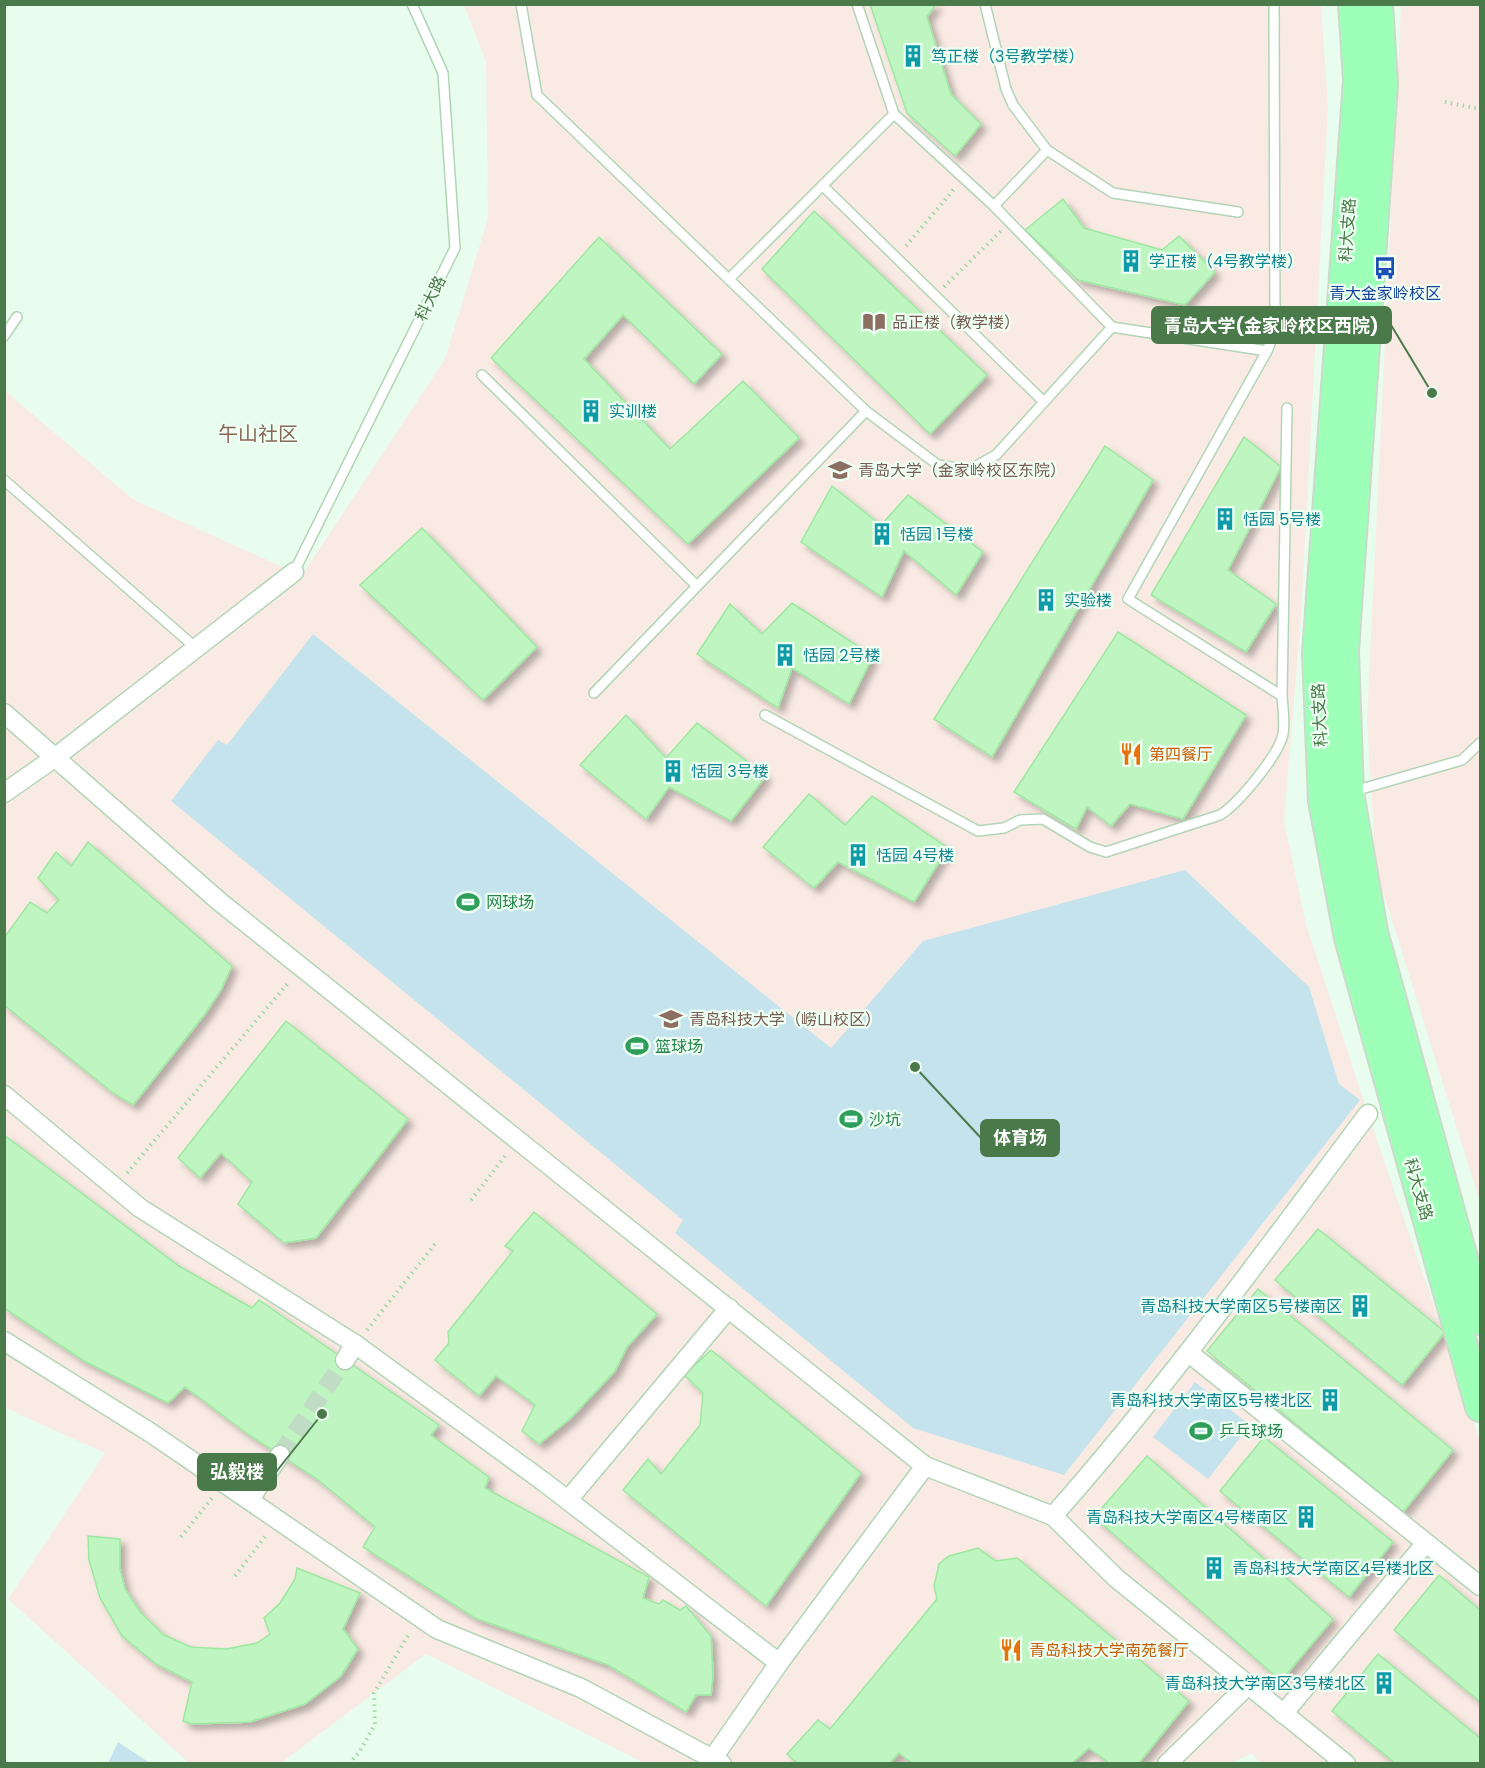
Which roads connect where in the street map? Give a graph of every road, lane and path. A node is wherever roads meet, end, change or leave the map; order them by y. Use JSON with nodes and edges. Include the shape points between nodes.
{"nodes":[{"id":1,"x":412,"y":4,"type":"edge"},
{"id":2,"x":521,"y":4,"type":"edge"},
{"id":3,"x":857,"y":4,"type":"edge"},
{"id":4,"x":985,"y":4,"type":"edge"},
{"id":5,"x":1274,"y":4,"type":"edge"},
{"id":6,"x":1353,"y":4,"type":"edge"},
{"id":7,"x":1378,"y":4,"type":"edge"},
{"id":8,"x":1445,"y":102,"type":"dead end"},
{"id":9,"x":1480,"y":109,"type":"edge"},
{"id":10,"x":894,"y":114,"type":"junction"},
{"id":11,"x":1047,"y":150,"type":"junction"},
{"id":12,"x":963,"y":178,"type":"junction"},
{"id":13,"x":823,"y":186,"type":"junction"},
{"id":14,"x":993,"y":206,"type":"junction"},
{"id":15,"x":1238,"y":212,"type":"dead end"},
{"id":16,"x":1010,"y":223,"type":"junction"},
{"id":17,"x":896,"y":258,"type":"junction"},
{"id":18,"x":729,"y":279,"type":"junction"},
{"id":19,"x":935,"y":296,"type":"junction"},
{"id":20,"x":17,"y":317,"type":"dead end"},
{"id":21,"x":1113,"y":327,"type":"junction"},
{"id":22,"x":4,"y":336,"type":"edge"},
{"id":23,"x":1267,"y":351,"type":"junction"},
{"id":24,"x":482,"y":375,"type":"dead end"},
{"id":25,"x":1044,"y":402,"type":"junction"},
{"id":26,"x":1287,"y":408,"type":"dead end"},
{"id":27,"x":866,"y":411,"type":"junction"},
{"id":28,"x":4,"y":480,"type":"edge"},
{"id":29,"x":294,"y":572,"type":"joint"},
{"id":30,"x":697,"y":586,"type":"junction"},
{"id":31,"x":196,"y":648,"type":"junction"},
{"id":32,"x":594,"y":693,"type":"dead end"},
{"id":33,"x":1282,"y":696,"type":"junction"},
{"id":34,"x":4,"y":713,"type":"edge"},
{"id":35,"x":765,"y":715,"type":"dead end"},
{"id":36,"x":1480,"y":743,"type":"edge"},
{"id":37,"x":57,"y":756,"type":"junction"},
{"id":38,"x":4,"y":793,"type":"edge"},
{"id":39,"x":1336,"y":797,"type":"junction"},
{"id":40,"x":302,"y":968,"type":"junction"},
{"id":41,"x":4,"y":1095,"type":"edge"},
{"id":42,"x":1368,"y":1114,"type":"dead end"},
{"id":43,"x":518,"y":1140,"type":"junction"},
{"id":44,"x":113,"y":1188,"type":"junction"},
{"id":45,"x":471,"y":1200,"type":"dead end"},
{"id":46,"x":435,"y":1244,"type":"dead end"},
{"id":47,"x":729,"y":1308,"type":"junction"},
{"id":48,"x":1480,"y":1320,"type":"edge"},
{"id":49,"x":4,"y":1341,"type":"edge"},
{"id":50,"x":355,"y":1344,"type":"junction"},
{"id":51,"x":1189,"y":1353,"type":"junction"},
{"id":52,"x":345,"y":1360,"type":"tunnel mouth"},
{"id":53,"x":1480,"y":1407,"type":"edge"},
{"id":54,"x":280,"y":1455,"type":"tunnel mouth"},
{"id":55,"x":925,"y":1466,"type":"junction"},
{"id":56,"x":224,"y":1482,"type":"junction"},
{"id":57,"x":250,"y":1499,"type":"junction"},
{"id":58,"x":568,"y":1500,"type":"junction"},
{"id":59,"x":1053,"y":1516,"type":"junction"},
{"id":60,"x":278,"y":1518,"type":"junction"},
{"id":61,"x":181,"y":1537,"type":"dead end"},
{"id":62,"x":1425,"y":1544,"type":"junction"},
{"id":63,"x":235,"y":1576,"type":"dead end"},
{"id":64,"x":1480,"y":1586,"type":"edge"},
{"id":65,"x":419,"y":1616,"type":"junction"},
{"id":66,"x":779,"y":1663,"type":"junction"},
{"id":67,"x":1248,"y":1684,"type":"junction"},
{"id":68,"x":1283,"y":1714,"type":"junction"},
{"id":69,"x":717,"y":1761,"type":"edge"},
{"id":70,"x":349,"y":1764,"type":"edge"},
{"id":71,"x":1167,"y":1764,"type":"edge"},
{"id":72,"x":1346,"y":1764,"type":"edge"}],
"edges":[{"from":1,"to":29,"type":"lane","name":"科大路","via":[[443,73],[455,248]]},
{"from":2,"to":18,"type":"lane","via":[[537,95]]},
{"from":3,"to":10,"type":"lane"},
{"from":4,"to":11,"type":"lane","via":[[1006,89],[1013,105]]},
{"from":5,"to":23,"type":"lane","via":[[1275,331]]},
{"from":6,"to":39,"type":"main road","name":"科大支路","via":[[1358,80],[1317,654]]},
{"from":7,"to":39,"type":"main road","name":"科大支路","via":[[1383,84]]},
{"from":8,"to":9,"type":"path"},
{"from":10,"to":12,"type":"lane"},
{"from":10,"to":13,"type":"lane"},
{"from":11,"to":14,"type":"lane"},
{"from":11,"to":15,"type":"lane","via":[[1113,193]]},
{"from":12,"to":14,"type":"lane"},
{"from":12,"to":17,"type":"path"},
{"from":13,"to":17,"type":"lane"},
{"from":13,"to":18,"type":"lane"},
{"from":14,"to":16,"type":"lane"},
{"from":16,"to":19,"type":"path"},
{"from":16,"to":21,"type":"lane"},
{"from":17,"to":19,"type":"lane"},
{"from":18,"to":27,"type":"lane"},
{"from":19,"to":25,"type":"lane"},
{"from":20,"to":22,"type":"lane"},
{"from":21,"to":23,"type":"lane"},
{"from":21,"to":25,"type":"lane"},
{"from":23,"to":33,"type":"lane","via":[[1128,599]]},
{"from":24,"to":30,"type":"lane"},
{"from":25,"to":27,"type":"lane","via":[[996,455],[969,470],[938,465]]},
{"from":26,"to":33,"type":"lane"},
{"from":27,"to":30,"type":"lane"},
{"from":28,"to":31,"type":"lane"},
{"from":29,"to":31,"type":"street"},
{"from":30,"to":32,"type":"lane"},
{"from":31,"to":37,"type":"street"},
{"from":33,"to":35,"type":"lane","via":[[1283,734],[1278,747],[1232,808],[1106,852],[1043,819],[1020,820],[1004,828],[978,831]]},
{"from":34,"to":37,"type":"street"},
{"from":36,"to":39,"type":"lane","via":[[1462,760]]},
{"from":37,"to":38,"type":"street"},
{"from":37,"to":40,"type":"street","via":[[220,902]]},
{"from":39,"to":48,"type":"main road","name":"科大支路"},
{"from":39,"to":53,"type":"main road","name":"科大支路","via":[[1349,938]]},
{"from":40,"to":43,"type":"street"},
{"from":40,"to":44,"type":"path"},
{"from":41,"to":44,"type":"street"},
{"from":42,"to":51,"type":"street"},
{"from":43,"to":45,"type":"path"},
{"from":43,"to":47,"type":"street"},
{"from":44,"to":50,"type":"street"},
{"from":46,"to":50,"type":"path"},
{"from":47,"to":55,"type":"street"},
{"from":47,"to":58,"type":"street"},
{"from":49,"to":56,"type":"street"},
{"from":50,"to":52,"type":"street"},
{"from":50,"to":58,"type":"street"},
{"from":51,"to":59,"type":"street"},
{"from":51,"to":62,"type":"street"},
{"from":54,"to":57,"type":"street"},
{"from":55,"to":59,"type":"street"},
{"from":55,"to":66,"type":"street"},
{"from":56,"to":57,"type":"street"},
{"from":56,"to":61,"type":"path"},
{"from":57,"to":60,"type":"street"},
{"from":58,"to":66,"type":"street"},
{"from":59,"to":67,"type":"street","via":[[1116,1578]]},
{"from":60,"to":63,"type":"path"},
{"from":60,"to":65,"type":"street"},
{"from":62,"to":64,"type":"street"},
{"from":62,"to":68,"type":"street"},
{"from":65,"to":69,"type":"street","via":[[437,1629],[581,1688]]},
{"from":65,"to":70,"type":"path","via":[[374,1693],[375,1724]]},
{"from":66,"to":69,"type":"street"},
{"from":67,"to":68,"type":"street"},
{"from":67,"to":71,"type":"street"},
{"from":68,"to":72,"type":"street"}]}
